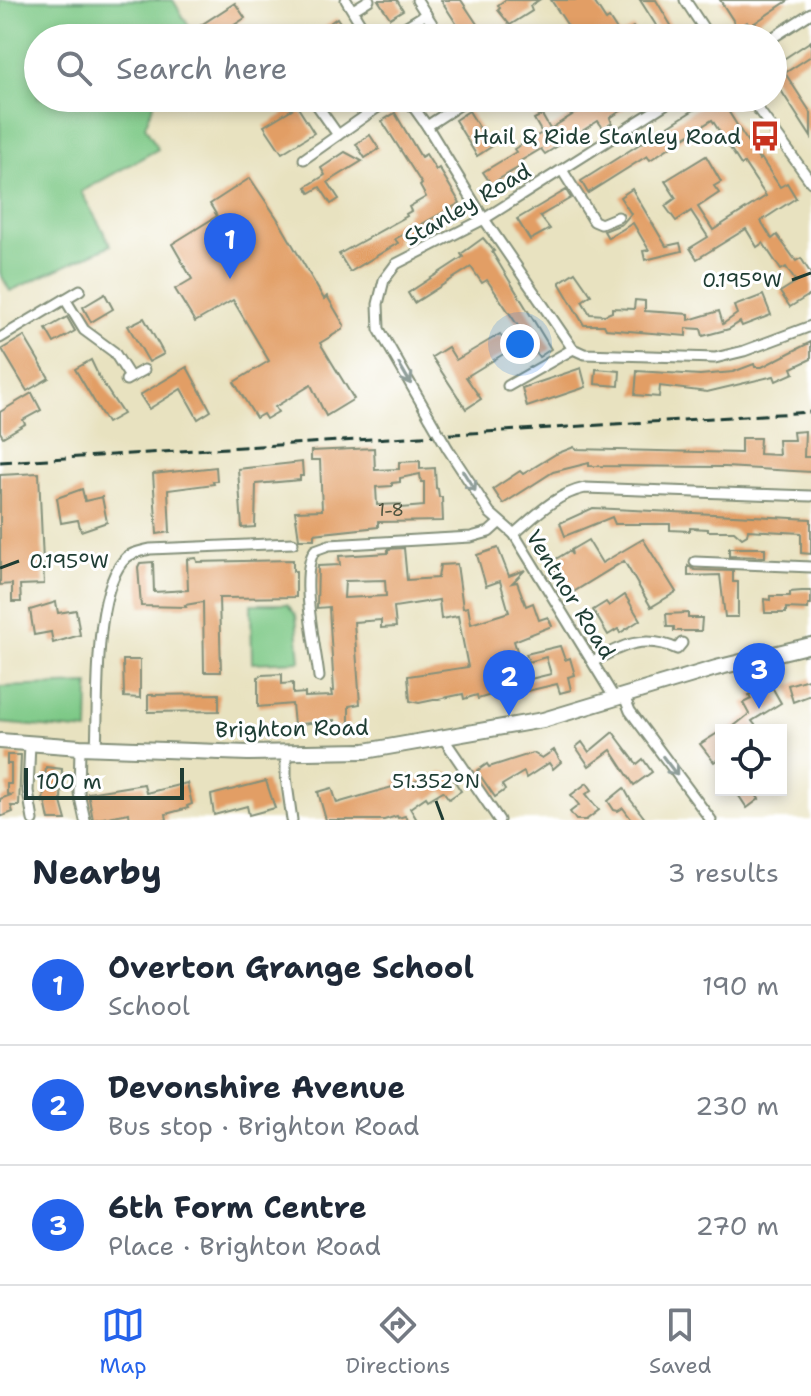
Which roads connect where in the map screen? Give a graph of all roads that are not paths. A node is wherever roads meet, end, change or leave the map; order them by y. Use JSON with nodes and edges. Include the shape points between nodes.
{"nodes":[{"id":1,"x":346,"y":0,"type":"edge"},
{"id":2,"x":369,"y":0,"type":"edge"},
{"id":3,"x":417,"y":0,"type":"edge"},
{"id":4,"x":685,"y":0,"type":"edge"},
{"id":5,"x":353,"y":10,"type":"junction"},
{"id":6,"x":811,"y":13,"type":"edge"},
{"id":7,"x":426,"y":14,"type":"junction"},
{"id":8,"x":361,"y":24,"type":"edge"},
{"id":9,"x":410,"y":24,"type":"edge"},
{"id":10,"x":432,"y":24,"type":"edge"},
{"id":11,"x":701,"y":24,"type":"edge"},
{"id":12,"x":787,"y":28,"type":"edge"},
{"id":13,"x":322,"y":112,"type":"edge"},
{"id":14,"x":371,"y":112,"type":"edge"},
{"id":15,"x":417,"y":112,"type":"edge"},
{"id":16,"x":448,"y":112,"type":"edge"},
{"id":17,"x":653,"y":112,"type":"edge"},
{"id":18,"x":760,"y":112,"type":"edge"},
{"id":19,"x":427,"y":126,"type":"junction"},
{"id":20,"x":338,"y":135,"type":"junction"},
{"id":21,"x":304,"y":159,"type":"dead end"},
{"id":22,"x":562,"y":170,"type":"junction"},
{"id":23,"x":811,"y":182,"type":"edge"},
{"id":24,"x":618,"y":217,"type":"dead end"},
{"id":25,"x":484,"y":219,"type":"junction"},
{"id":26,"x":80,"y":290,"type":"dead end"},
{"id":27,"x":65,"y":299,"type":"junction"},
{"id":28,"x":811,"y":326,"type":"edge"},
{"id":29,"x":0,"y":338,"type":"edge"},
{"id":30,"x":573,"y":349,"type":"junction"},
{"id":31,"x":144,"y":370,"type":"dead end"},
{"id":32,"x":508,"y":386,"type":"dead end"},
{"id":33,"x":743,"y":482,"type":"dead end"},
{"id":34,"x":743,"y":494,"type":"junction"},
{"id":35,"x":811,"y":496,"type":"edge"},
{"id":36,"x":490,"y":513,"type":"joint"},
{"id":37,"x":499,"y":523,"type":"junction"},
{"id":38,"x":514,"y":534,"type":"junction"},
{"id":39,"x":293,"y":543,"type":"dead end"},
{"id":40,"x":695,"y":562,"type":"dead end"},
{"id":41,"x":811,"y":567,"type":"edge"},
{"id":42,"x":682,"y":643,"type":"dead end"},
{"id":43,"x":811,"y":645,"type":"edge"},
{"id":44,"x":593,"y":662,"type":"junction"},
{"id":45,"x":319,"y":677,"type":"dead end"},
{"id":46,"x":620,"y":697,"type":"junction"},
{"id":47,"x":444,"y":739,"type":"junction"},
{"id":48,"x":0,"y":741,"type":"edge"},
{"id":49,"x":30,"y":743,"type":"junction"},
{"id":50,"x":80,"y":747,"type":"junction"},
{"id":51,"x":96,"y":747,"type":"junction"},
{"id":52,"x":286,"y":754,"type":"junction"},
{"id":53,"x":33,"y":820,"type":"edge"},
{"id":54,"x":85,"y":820,"type":"edge"},
{"id":55,"x":292,"y":820,"type":"edge"},
{"id":56,"x":499,"y":820,"type":"edge"},
{"id":57,"x":711,"y":820,"type":"edge"}],
"edges":[{"from":1,"to":5,"type":"street"},
{"from":2,"to":5,"type":"street"},
{"from":3,"to":7,"type":"street"},
{"from":4,"to":11,"type":"street"},
{"from":5,"to":8,"type":"street"},
{"from":6,"to":12,"type":"street"},
{"from":7,"to":9,"type":"street"},
{"from":7,"to":10,"type":"street"},
{"from":13,"to":20,"type":"street"},
{"from":14,"to":20,"type":"street"},
{"from":15,"to":19,"type":"street"},
{"from":16,"to":19,"type":"street"},
{"from":17,"to":22,"type":"street","name":"Stanley Road"},
{"from":18,"to":23,"type":"street"},
{"from":19,"to":25,"type":"street"},
{"from":20,"to":21,"type":"street"},
{"from":22,"to":24,"type":"street","via":[[594,221],[601,224]]},
{"from":22,"to":25,"type":"street","name":"Stanley Road"},
{"from":25,"to":30,"type":"street"},
{"from":25,"to":36,"type":"street","name":"Stanley Road","one_way":true,"bridge":true,"via":[[396,264],[384,280],[378,304],[379,329]]},
{"from":26,"to":27,"type":"street"},
{"from":27,"to":29,"type":"street"},
{"from":27,"to":31,"type":"street","via":[[84,330],[114,352],[128,378]]},
{"from":28,"to":30,"type":"street","via":[[715,358],[584,354]]},
{"from":30,"to":32,"type":"street"},
{"from":33,"to":34,"type":"street"},
{"from":34,"to":35,"type":"street"},
{"from":34,"to":38,"type":"street","via":[[585,488],[551,502]]},
{"from":36,"to":37,"type":"street","name":"Ventnor Road"},
{"from":37,"to":38,"type":"street","name":"Ventnor Road"},
{"from":37,"to":45,"type":"street","via":[[471,537],[315,550],[308,611]]},
{"from":38,"to":44,"type":"street","name":"Ventnor Road"},
{"from":39,"to":51,"type":"street","via":[[150,549],[128,556],[107,602]]},
{"from":40,"to":41,"type":"street"},
{"from":42,"to":44,"type":"street","via":[[677,649],[637,641]]},
{"from":43,"to":46,"type":"main road","name":"Brighton Road"},
{"from":44,"to":46,"type":"street","name":"Ventnor Road"},
{"from":46,"to":47,"type":"main road","name":"Brighton Road","via":[[556,717]]},
{"from":46,"to":57,"type":"street","name":"Ventnor Road","one_way":true},
{"from":47,"to":52,"type":"main road","name":"Brighton Road","via":[[365,751]]},
{"from":47,"to":56,"type":"street"},
{"from":48,"to":49,"type":"main road","name":"Brighton Road"},
{"from":49,"to":50,"type":"main road","name":"Brighton Road"},
{"from":49,"to":53,"type":"street"},
{"from":50,"to":51,"type":"main road","name":"Brighton Road"},
{"from":50,"to":54,"type":"street","via":[[79,793]]},
{"from":51,"to":52,"type":"main road","name":"Brighton Road"},
{"from":52,"to":55,"type":"street"}]}
